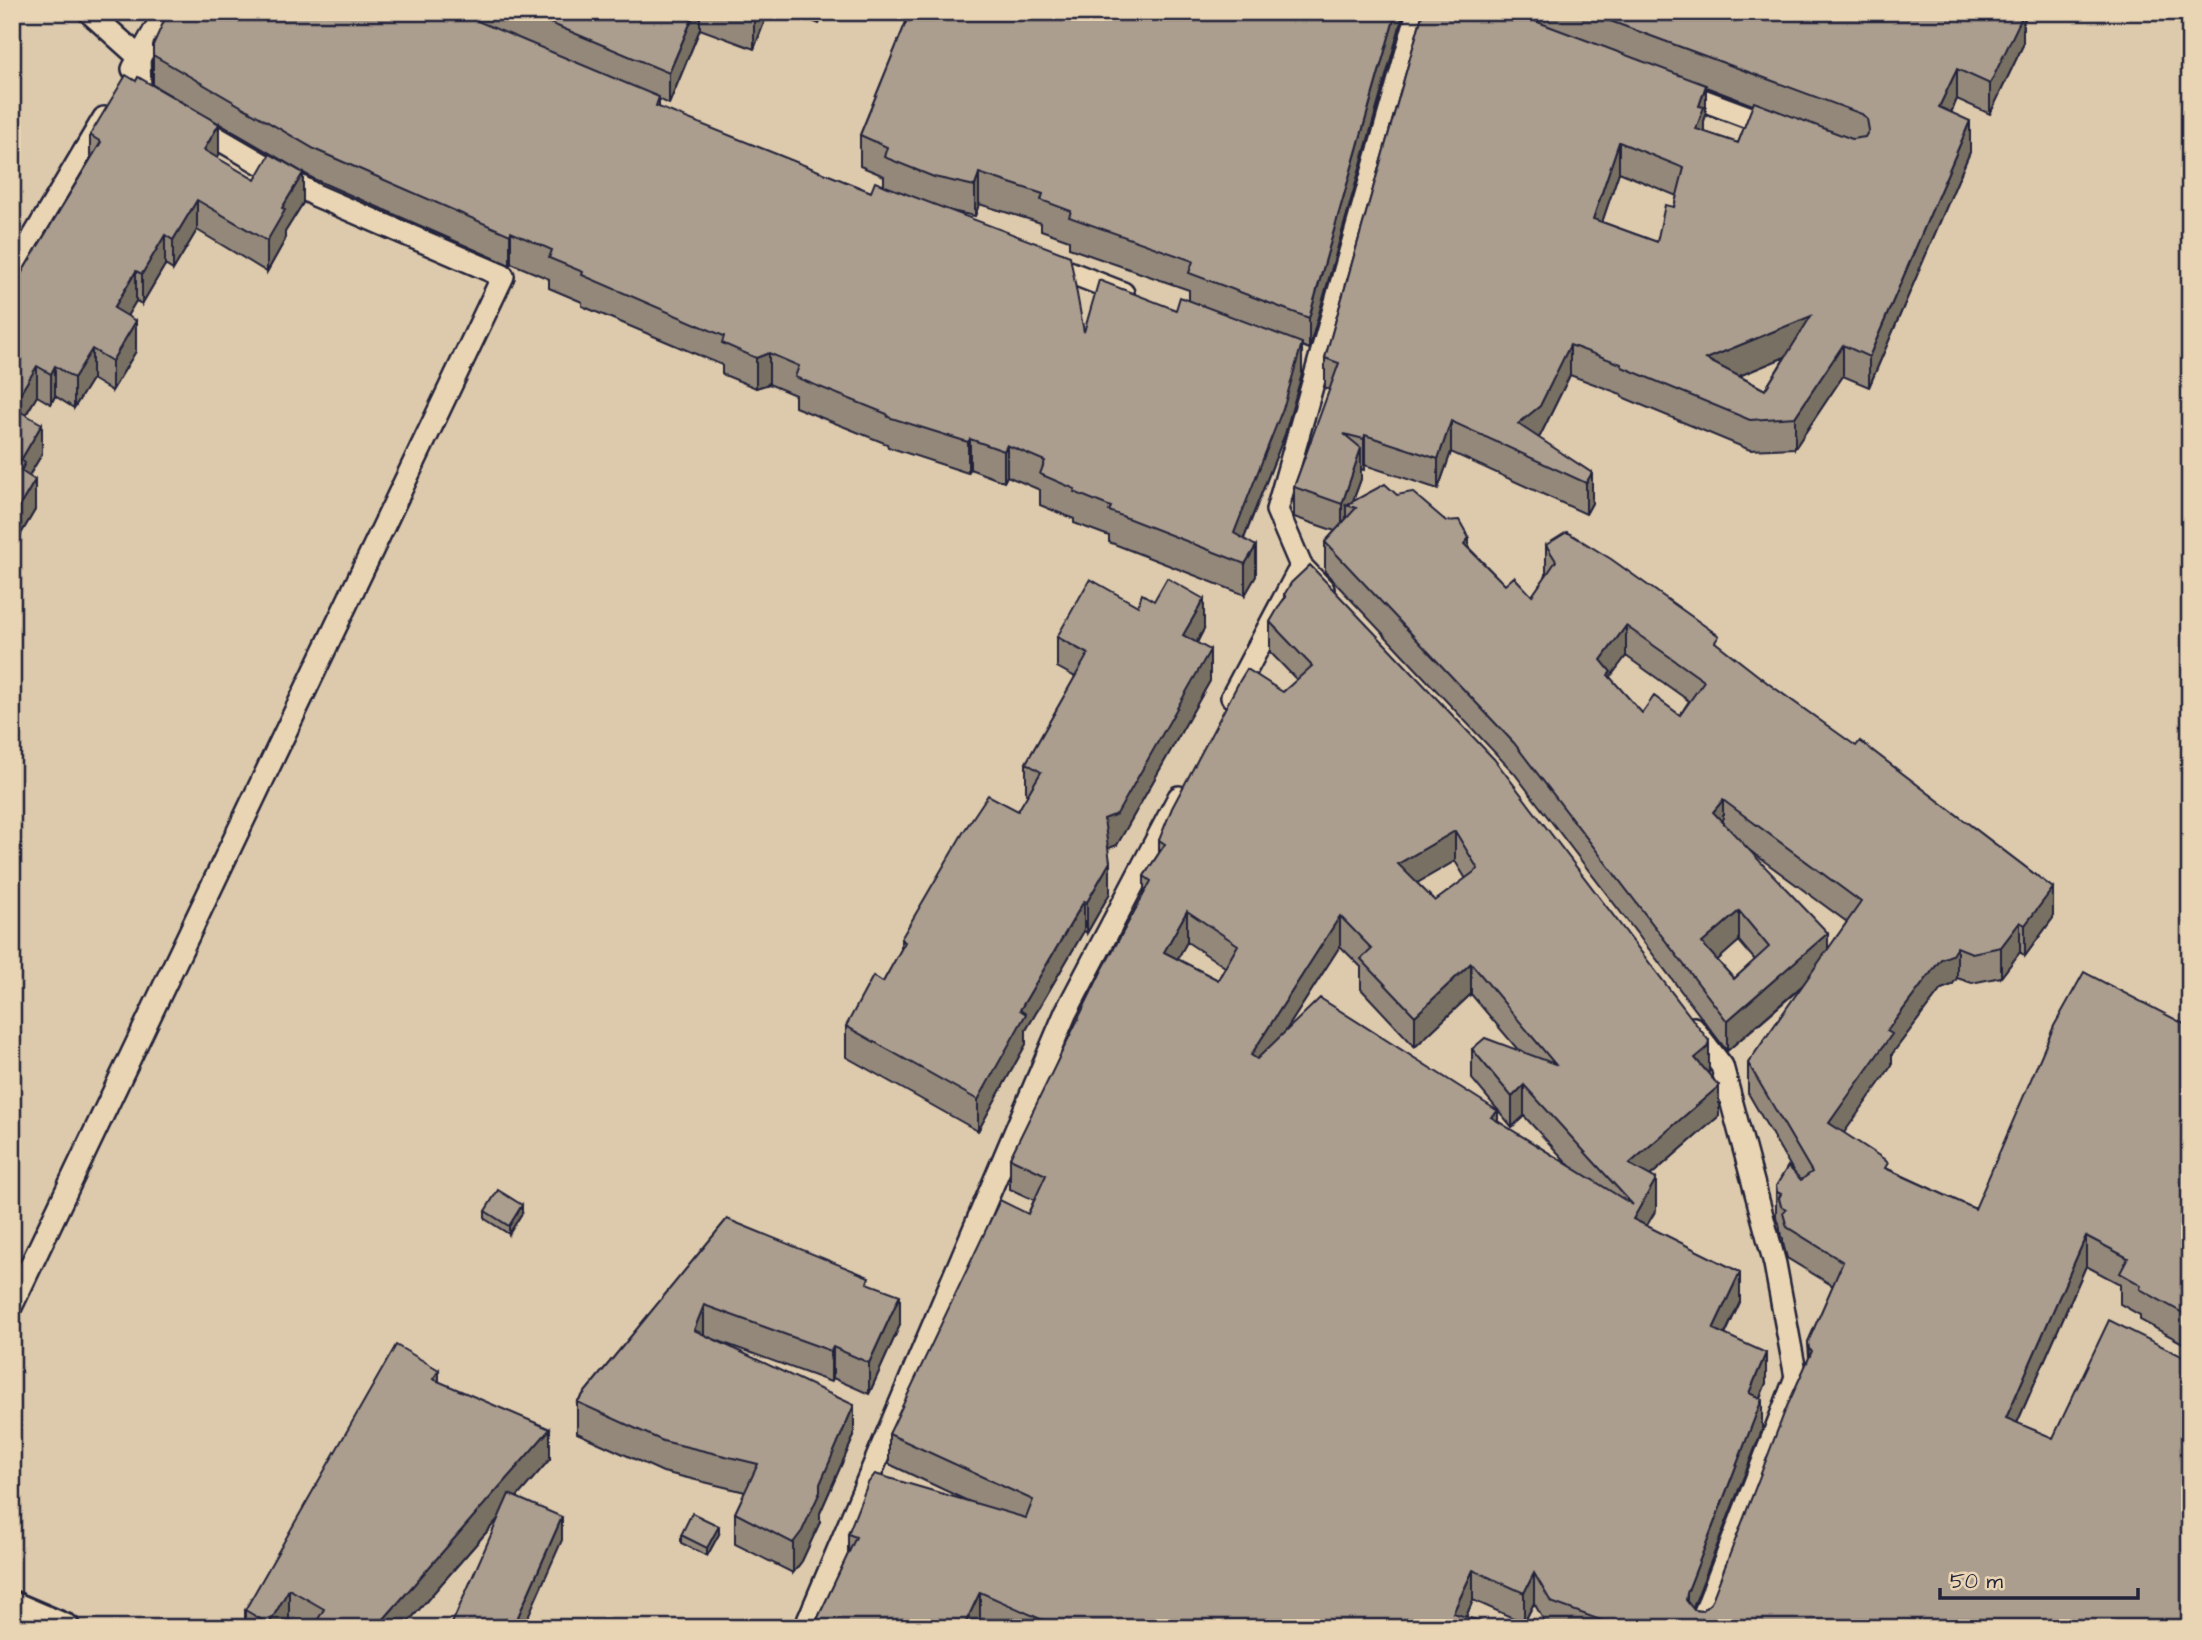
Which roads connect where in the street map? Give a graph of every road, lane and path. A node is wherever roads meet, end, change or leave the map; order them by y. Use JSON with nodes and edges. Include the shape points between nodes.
{"nodes":[{"id":1,"x":89,"y":12,"type":"edge"},
{"id":2,"x":165,"y":12,"type":"edge"},
{"id":3,"x":1418,"y":12,"type":"edge"},
{"id":4,"x":139,"y":57,"type":"junction"},
{"id":5,"x":1661,"y":85,"type":"edge"},
{"id":6,"x":1792,"y":133,"type":"edge"},
{"id":7,"x":1021,"y":254,"type":"edge"},
{"id":8,"x":12,"y":273,"type":"edge"},
{"id":9,"x":1137,"y":298,"type":"edge"},
{"id":10,"x":1292,"y":357,"type":"edge"},
{"id":11,"x":1318,"y":366,"type":"junction"},
{"id":12,"x":1301,"y":566,"type":"junction"},
{"id":13,"x":1338,"y":605,"type":"edge"},
{"id":14,"x":1225,"y":710,"type":"edge"},
{"id":15,"x":1187,"y":783,"type":"edge"},
{"id":16,"x":1680,"y":1011,"type":"edge"},
{"id":17,"x":12,"y":1305,"type":"edge"},
{"id":18,"x":12,"y":1605,"type":"edge"},
{"id":19,"x":66,"y":1628,"type":"edge"},
{"id":20,"x":805,"y":1628,"type":"edge"},
{"id":21,"x":1699,"y":1628,"type":"edge"}],
"edges":[{"from":1,"to":4,"type":"street"},
{"from":2,"to":4,"type":"street"},
{"from":3,"to":11,"type":"street"},
{"from":4,"to":8,"type":"street"},
{"from":4,"to":17,"type":"street","via":[[140,93],[315,195],[503,276]]},
{"from":5,"to":6,"type":"street"},
{"from":7,"to":9,"type":"street"},
{"from":10,"to":11,"type":"street"},
{"from":11,"to":12,"type":"street","via":[[1277,510]]},
{"from":12,"to":13,"type":"street"},
{"from":12,"to":14,"type":"street"},
{"from":15,"to":20,"type":"street","via":[[1066,1012]]},
{"from":16,"to":21,"type":"street","via":[[1722,1066],[1775,1264],[1796,1377]]},
{"from":18,"to":19,"type":"street"}]}
